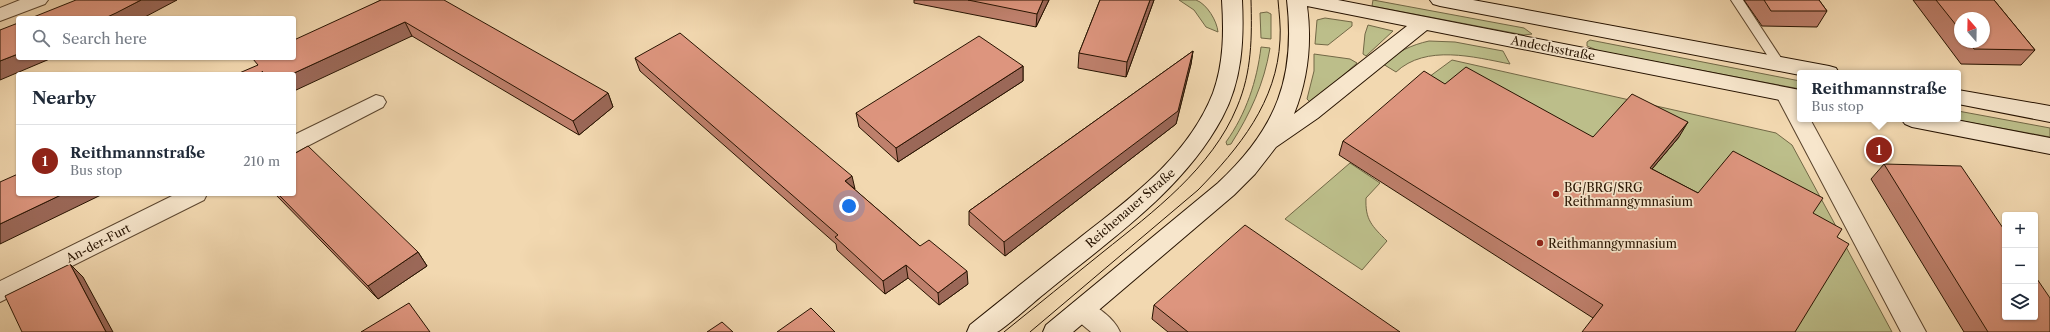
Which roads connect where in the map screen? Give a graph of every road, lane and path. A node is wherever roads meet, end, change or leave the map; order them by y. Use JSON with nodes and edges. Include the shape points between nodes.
{"nodes":[{"id":1,"x":38,"y":0,"type":"edge"},
{"id":2,"x":1232,"y":0,"type":"edge"},
{"id":3,"x":1297,"y":0,"type":"edge"},
{"id":4,"x":1306,"y":0,"type":"edge"},
{"id":5,"x":1440,"y":0,"type":"edge"},
{"id":6,"x":1737,"y":0,"type":"edge"},
{"id":7,"x":0,"y":15,"type":"edge"},
{"id":8,"x":1542,"y":20,"type":"junction"},
{"id":9,"x":1424,"y":22,"type":"junction"},
{"id":10,"x":1542,"y":46,"type":"junction"},
{"id":11,"x":1778,"y":64,"type":"junction"},
{"id":12,"x":1812,"y":70,"type":"edge"},
{"id":13,"x":1793,"y":96,"type":"edge"},
{"id":14,"x":1961,"y":98,"type":"edge"},
{"id":15,"x":376,"y":102,"type":"dead end"},
{"id":16,"x":2050,"y":114,"type":"edge"},
{"id":17,"x":1806,"y":122,"type":"edge"},
{"id":18,"x":1927,"y":122,"type":"edge"},
{"id":19,"x":296,"y":143,"type":"edge"},
{"id":20,"x":1266,"y":144,"type":"junction"},
{"id":21,"x":2050,"y":146,"type":"edge"},
{"id":22,"x":192,"y":196,"type":"edge"},
{"id":23,"x":0,"y":292,"type":"edge"},
{"id":24,"x":1082,"y":310,"type":"junction"},
{"id":25,"x":979,"y":332,"type":"edge"},
{"id":26,"x":1055,"y":332,"type":"edge"},
{"id":27,"x":1108,"y":332,"type":"edge"},
{"id":28,"x":1914,"y":332,"type":"edge"}],
"edges":[{"from":1,"to":7,"type":"street"},
{"from":2,"to":25,"type":"street","name":"Reichenauer Straße","via":[[1233,37],[1228,74],[1216,109],[1192,149],[1150,194]]},
{"from":3,"to":20,"type":"street","via":[[1301,36],[1299,62],[1291,96]]},
{"from":4,"to":9,"type":"street","name":"Andechsstraße"},
{"from":5,"to":8,"type":"street","name":"Andechsstraße"},
{"from":6,"to":11,"type":"lane"},
{"from":8,"to":10,"type":"street"},
{"from":8,"to":11,"type":"street","name":"Andechsstraße"},
{"from":9,"to":10,"type":"street","name":"Andechsstraße"},
{"from":9,"to":20,"type":"street","via":[[1316,109]]},
{"from":10,"to":13,"type":"street","name":"Andechsstraße"},
{"from":11,"to":12,"type":"street","name":"Andechsstraße"},
{"from":14,"to":16,"type":"street"},
{"from":15,"to":19,"type":"street"},
{"from":17,"to":28,"type":"street"},
{"from":18,"to":21,"type":"street"},
{"from":20,"to":24,"type":"street","via":[[1229,186]]},
{"from":22,"to":23,"type":"street","name":"An-der-Furt"},
{"from":24,"to":26,"type":"street"},
{"from":24,"to":27,"type":"street"}]}
